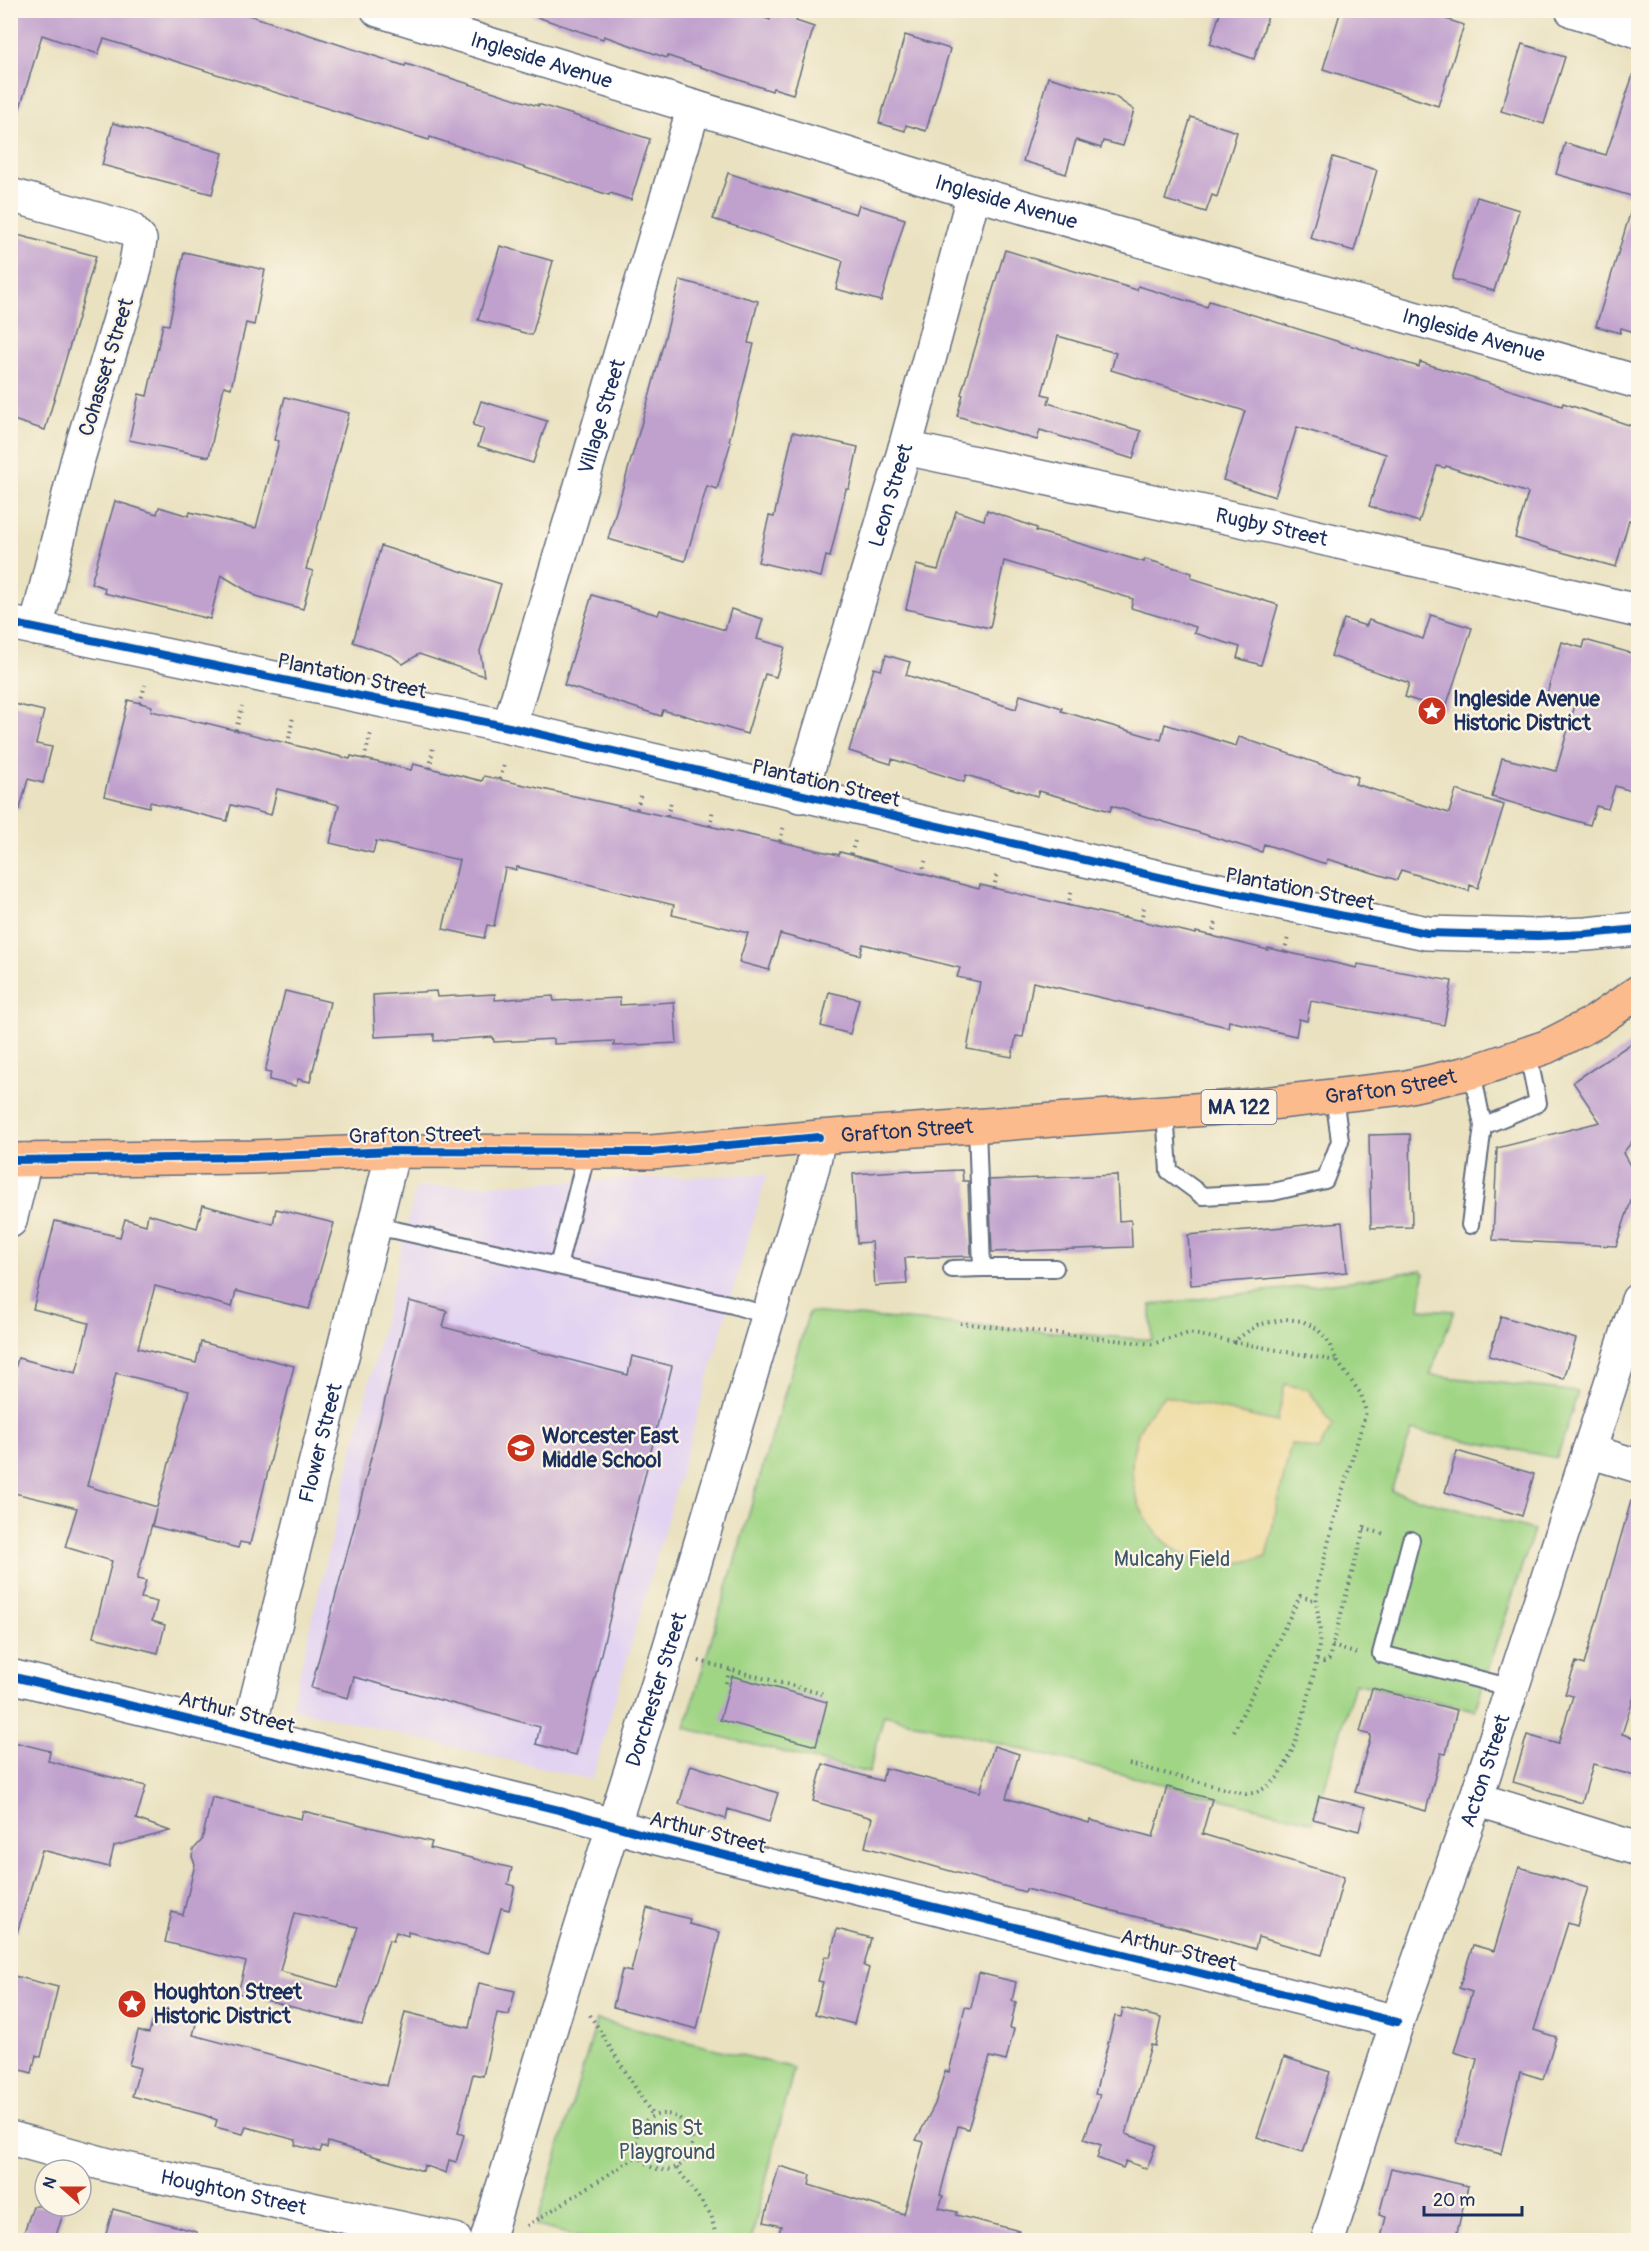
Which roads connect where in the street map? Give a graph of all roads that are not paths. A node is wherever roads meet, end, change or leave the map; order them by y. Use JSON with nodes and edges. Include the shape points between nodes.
{"nodes":[{"id":1,"x":378,"y":10,"type":"edge"},
{"id":2,"x":1572,"y":10,"type":"edge"},
{"id":3,"x":1638,"y":31,"type":"edge"},
{"id":4,"x":694,"y":106,"type":"junction"},
{"id":5,"x":974,"y":193,"type":"junction"},
{"id":6,"x":10,"y":195,"type":"edge"},
{"id":7,"x":1638,"y":382,"type":"edge"},
{"id":8,"x":905,"y":448,"type":"junction"},
{"id":9,"x":1638,"y":611,"type":"edge"},
{"id":10,"x":23,"y":626,"type":"edge"},
{"id":11,"x":509,"y":728,"type":"junction"},
{"id":12,"x":792,"y":810,"type":"junction"},
{"id":13,"x":1638,"y":929,"type":"edge"},
{"id":14,"x":1638,"y":992,"type":"edge"},
{"id":15,"x":1528,"y":1054,"type":"junction"},
{"id":16,"x":1472,"y":1072,"type":"junction"},
{"id":17,"x":1334,"y":1096,"type":"junction"},
{"id":18,"x":1165,"y":1112,"type":"junction"},
{"id":19,"x":1483,"y":1126,"type":"junction"},
{"id":20,"x":977,"y":1127,"type":"junction"},
{"id":21,"x":819,"y":1137,"type":"junction"},
{"id":22,"x":393,"y":1151,"type":"junction"},
{"id":23,"x":587,"y":1152,"type":"junction"},
{"id":24,"x":18,"y":1160,"type":"edge"},
{"id":25,"x":10,"y":1221,"type":"edge"},
{"id":26,"x":1470,"y":1225,"type":"dead end"},
{"id":27,"x":374,"y":1227,"type":"junction"},
{"id":28,"x":558,"y":1266,"type":"junction"},
{"id":29,"x":982,"y":1268,"type":"junction"},
{"id":30,"x":1055,"y":1268,"type":"dead end"},
{"id":31,"x":952,"y":1269,"type":"dead end"},
{"id":32,"x":1638,"y":1300,"type":"edge"},
{"id":33,"x":770,"y":1316,"type":"junction"},
{"id":34,"x":1589,"y":1451,"type":"junction"},
{"id":35,"x":1638,"y":1466,"type":"edge"},
{"id":36,"x":1411,"y":1540,"type":"dead end"},
{"id":37,"x":10,"y":1676,"type":"edge"},
{"id":38,"x":1512,"y":1688,"type":"junction"},
{"id":39,"x":248,"y":1734,"type":"junction"},
{"id":40,"x":1476,"y":1799,"type":"junction"},
{"id":41,"x":613,"y":1826,"type":"junction"},
{"id":42,"x":1638,"y":1849,"type":"edge"},
{"id":43,"x":1396,"y":2022,"type":"junction"},
{"id":44,"x":10,"y":2138,"type":"edge"},
{"id":45,"x":455,"y":2241,"type":"edge"},
{"id":46,"x":487,"y":2241,"type":"edge"},
{"id":47,"x":1328,"y":2241,"type":"edge"}],
"edges":[{"from":1,"to":4,"type":"street","name":"Ingleside Avenue"},
{"from":2,"to":3,"type":"street"},
{"from":4,"to":5,"type":"street","name":"Ingleside Avenue"},
{"from":4,"to":11,"type":"street","name":"Village Street"},
{"from":5,"to":7,"type":"street","name":"Ingleside Avenue"},
{"from":5,"to":8,"type":"street","name":"Leon Street"},
{"from":6,"to":10,"type":"street","name":"Cohasset Street","via":[[129,228],[140,240],[135,269],[77,462]]},
{"from":8,"to":9,"type":"street","name":"Rugby Street"},
{"from":8,"to":12,"type":"street","name":"Leon Street"},
{"from":10,"to":11,"type":"street","name":"Plantation Street"},
{"from":11,"to":12,"type":"street","name":"Plantation Street"},
{"from":12,"to":13,"type":"street","name":"Plantation Street","via":[[1427,933],[1538,936]]},
{"from":14,"to":15,"type":"highway","name":"Grafton Street","number":"MA 122","via":[[1594,1022]]},
{"from":15,"to":16,"type":"highway","name":"Grafton Street","number":"MA 122"},
{"from":15,"to":19,"type":"lane","via":[[1538,1103]]},
{"from":16,"to":17,"type":"highway","name":"Grafton Street","number":"MA 122","via":[[1402,1088]]},
{"from":16,"to":19,"type":"lane"},
{"from":17,"to":18,"type":"highway","name":"Grafton Street","number":"MA 122"},
{"from":17,"to":18,"type":"lane","via":[[1340,1141],[1325,1180],[1273,1192],[1203,1196],[1169,1171]]},
{"from":18,"to":20,"type":"highway","name":"Grafton Street","number":"MA 122"},
{"from":19,"to":26,"type":"lane"},
{"from":20,"to":21,"type":"highway","name":"Grafton Street","number":"MA 122"},
{"from":20,"to":29,"type":"lane"},
{"from":21,"to":23,"type":"highway","name":"Grafton Street","number":"MA 122","via":[[651,1152]]},
{"from":21,"to":33,"type":"street","name":"Dorchester Street"},
{"from":22,"to":23,"type":"highway","name":"Grafton Street","number":"MA 122"},
{"from":22,"to":24,"type":"highway","name":"Grafton Street","number":"MA 122"},
{"from":22,"to":27,"type":"street","name":"Flower Street"},
{"from":23,"to":28,"type":"lane"},
{"from":24,"to":25,"type":"street"},
{"from":27,"to":28,"type":"lane"},
{"from":27,"to":39,"type":"street","name":"Flower Street"},
{"from":28,"to":33,"type":"lane"},
{"from":29,"to":30,"type":"lane"},
{"from":29,"to":31,"type":"lane"},
{"from":32,"to":34,"type":"street","name":"Acton Street"},
{"from":33,"to":41,"type":"street","name":"Dorchester Street"},
{"from":34,"to":35,"type":"street"},
{"from":34,"to":38,"type":"street","name":"Acton Street"},
{"from":36,"to":38,"type":"lane","via":[[1382,1654]]},
{"from":37,"to":39,"type":"street","name":"Arthur Street"},
{"from":38,"to":40,"type":"street","name":"Acton Street"},
{"from":39,"to":41,"type":"street","name":"Arthur Street"},
{"from":40,"to":42,"type":"street"},
{"from":40,"to":43,"type":"street","name":"Acton Street"},
{"from":41,"to":43,"type":"street","name":"Arthur Street"},
{"from":41,"to":46,"type":"street","name":"Dorchester Street"},
{"from":43,"to":47,"type":"street","name":"Acton Street"},
{"from":44,"to":45,"type":"street","name":"Houghton Street","via":[[112,2166]]}]}
